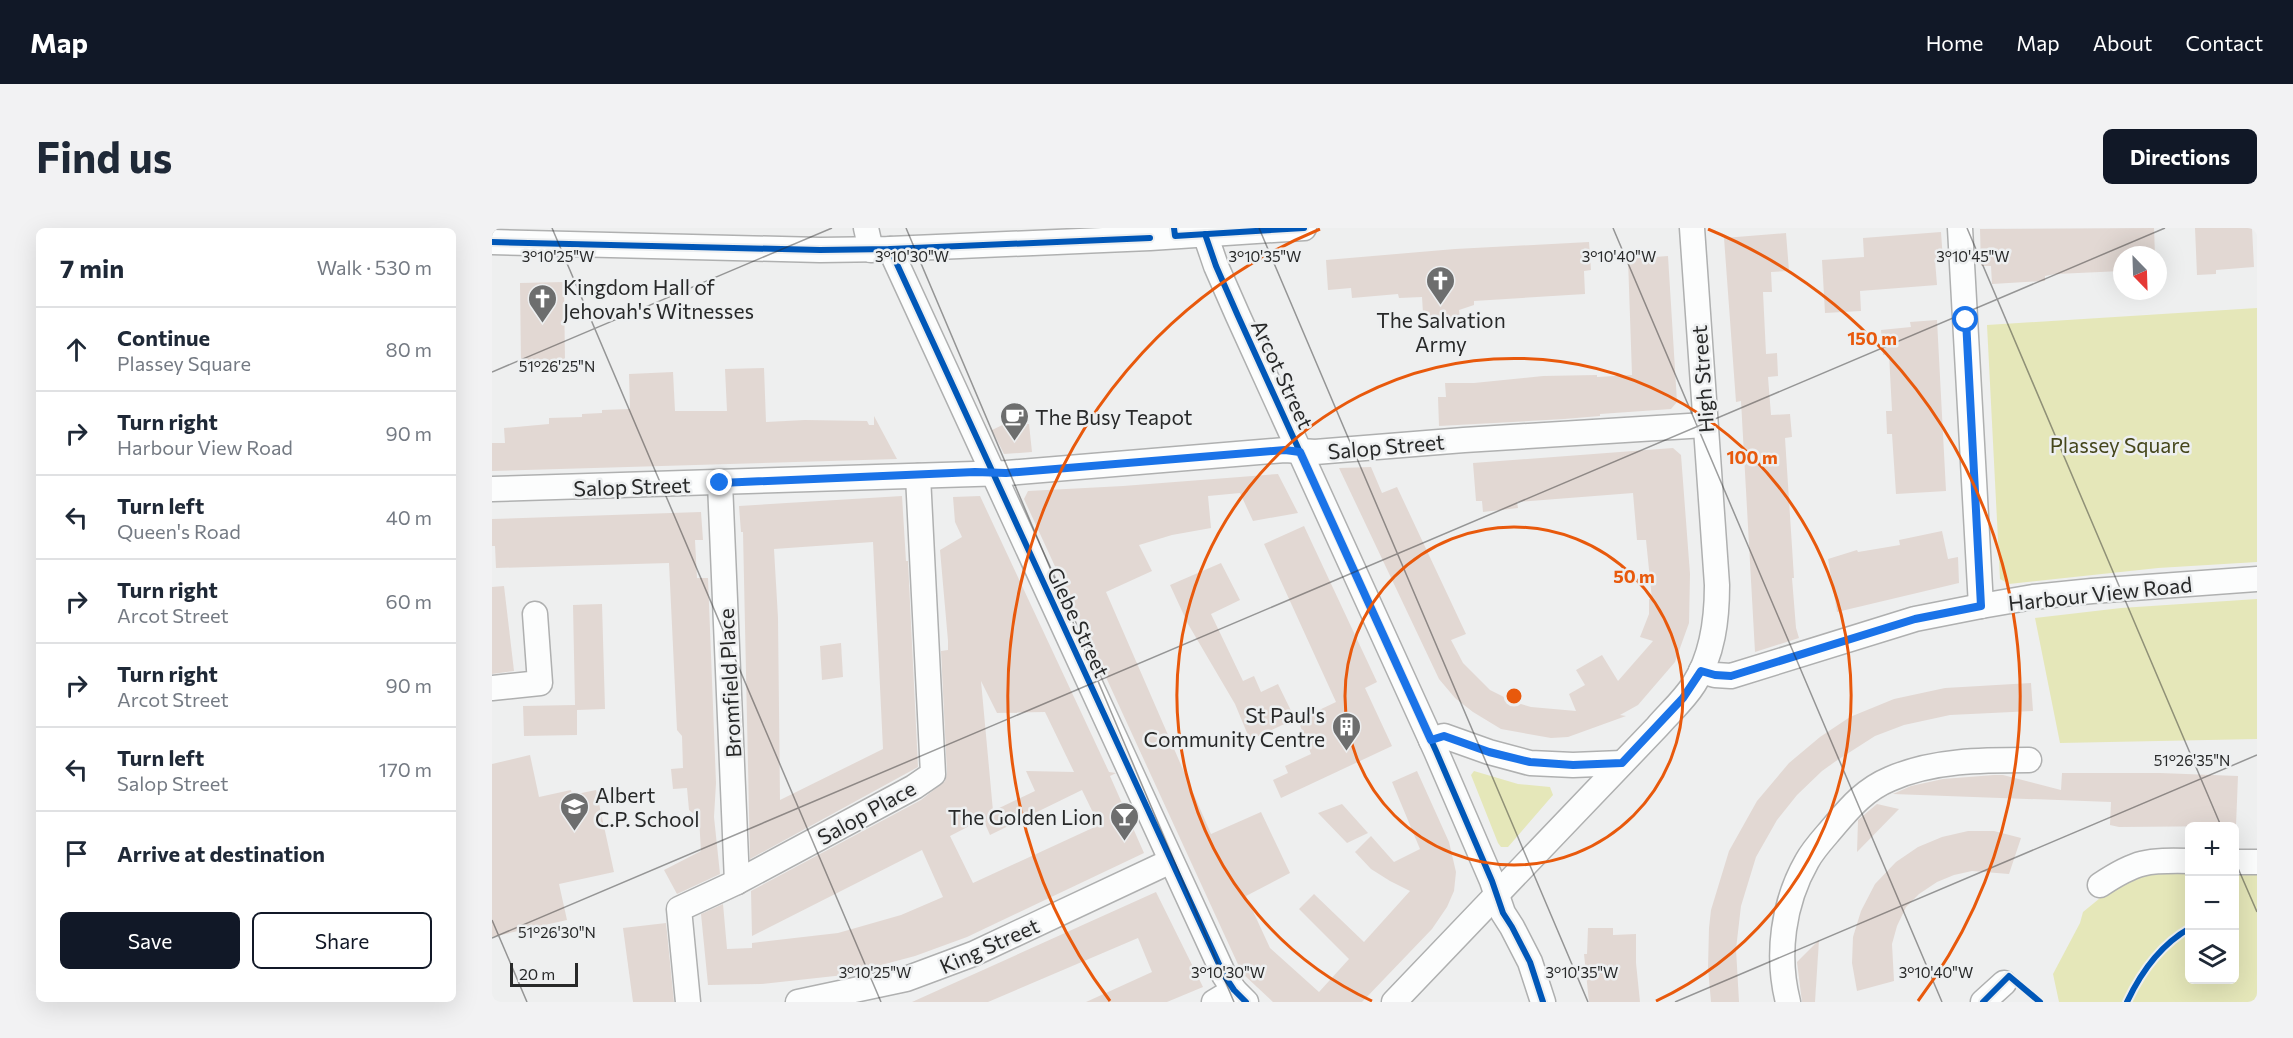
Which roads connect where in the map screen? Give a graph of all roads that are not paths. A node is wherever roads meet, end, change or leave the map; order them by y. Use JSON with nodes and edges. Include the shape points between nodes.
{"nodes":[{"id":1,"x":1304,"y":228,"type":"edge"},
{"id":2,"x":1692,"y":228,"type":"edge"},
{"id":3,"x":1960,"y":228,"type":"edge"},
{"id":4,"x":1204,"y":231,"type":"edge"},
{"id":5,"x":492,"y":242,"type":"edge"},
{"id":6,"x":875,"y":242,"type":"edge"},
{"id":7,"x":1705,"y":425,"type":"junction"},
{"id":8,"x":1300,"y":452,"type":"junction"},
{"id":9,"x":992,"y":473,"type":"junction"},
{"id":10,"x":918,"y":476,"type":"junction"},
{"id":11,"x":720,"y":483,"type":"junction"},
{"id":12,"x":492,"y":489,"type":"edge"},
{"id":13,"x":2257,"y":579,"type":"edge"},
{"id":14,"x":1981,"y":606,"type":"junction"},
{"id":15,"x":535,"y":614,"type":"dead end"},
{"id":16,"x":1701,"y":671,"type":"junction"},
{"id":17,"x":492,"y":688,"type":"edge"},
{"id":18,"x":1431,"y":740,"type":"junction"},
{"id":19,"x":2029,"y":760,"type":"dead end"},
{"id":20,"x":1622,"y":763,"type":"junction"},
{"id":21,"x":1171,"y":861,"type":"junction"},
{"id":22,"x":2185,"y":861,"type":"edge"},
{"id":23,"x":2239,"y":862,"type":"edge"},
{"id":24,"x":2257,"y":862,"type":"edge"},
{"id":25,"x":737,"y":882,"type":"junction"},
{"id":26,"x":2100,"y":885,"type":"dead end"},
{"id":27,"x":1496,"y":896,"type":"junction"},
{"id":28,"x":2004,"y":983,"type":"dead end"},
{"id":29,"x":1231,"y":998,"type":"edge"},
{"id":30,"x":688,"y":1002,"type":"edge"},
{"id":31,"x":798,"y":1002,"type":"edge"},
{"id":32,"x":1394,"y":1002,"type":"edge"},
{"id":33,"x":1543,"y":1002,"type":"edge"},
{"id":34,"x":1788,"y":1002,"type":"edge"},
{"id":35,"x":1983,"y":1002,"type":"edge"}],
"edges":[{"from":1,"to":4,"type":"street"},
{"from":2,"to":7,"type":"street","name":"High Street"},
{"from":3,"to":14,"type":"street"},
{"from":4,"to":6,"type":"street"},
{"from":4,"to":8,"type":"street","name":"Arcot Street"},
{"from":5,"to":6,"type":"street","via":[[820,250]]},
{"from":6,"to":9,"type":"street","name":"Glebe Street"},
{"from":7,"to":8,"type":"street","name":"Salop Street"},
{"from":7,"to":16,"type":"street","name":"High Street","via":[[1717,609]]},
{"from":8,"to":9,"type":"street","name":"Salop Street","via":[[1285,450]]},
{"from":8,"to":18,"type":"street","name":"Arcot Street"},
{"from":9,"to":10,"type":"street","name":"Salop Street"},
{"from":9,"to":21,"type":"street","name":"Glebe Street"},
{"from":10,"to":11,"type":"street","name":"Salop Street"},
{"from":10,"to":25,"type":"street","name":"Salop Place","via":[[933,774]]},
{"from":11,"to":12,"type":"street","name":"Salop Street"},
{"from":11,"to":25,"type":"street","name":"Bromfield Place"},
{"from":13,"to":14,"type":"street","name":"Harbour View Road","via":[[2092,591]]},
{"from":14,"to":16,"type":"street","name":"Harbour View Road","via":[[1903,622],[1731,676]]},
{"from":15,"to":17,"type":"street","via":[[540,682]]},
{"from":16,"to":20,"type":"street","name":"High Street","via":[[1683,698]]},
{"from":18,"to":20,"type":"street","via":[[1444,736],[1530,762]]},
{"from":18,"to":27,"type":"street","name":"Arcot Street"},
{"from":19,"to":34,"type":"street","via":[[1990,760],[1916,771],[1869,790],[1851,806],[1807,860],[1791,898],[1782,943]]},
{"from":20,"to":27,"type":"street","name":"High Street"},
{"from":21,"to":29,"type":"street","name":"Glebe Street"},
{"from":21,"to":31,"type":"street","name":"King Street","via":[[973,954],[906,979]]},
{"from":22,"to":26,"type":"street","via":[[2152,860]]},
{"from":23,"to":24,"type":"street"},
{"from":25,"to":30,"type":"street","name":"Salop Place","via":[[679,909]]},
{"from":27,"to":32,"type":"street","name":"High Street"},
{"from":27,"to":33,"type":"street","name":"Arcot Street","via":[[1530,962]]},
{"from":28,"to":35,"type":"street"}]}
